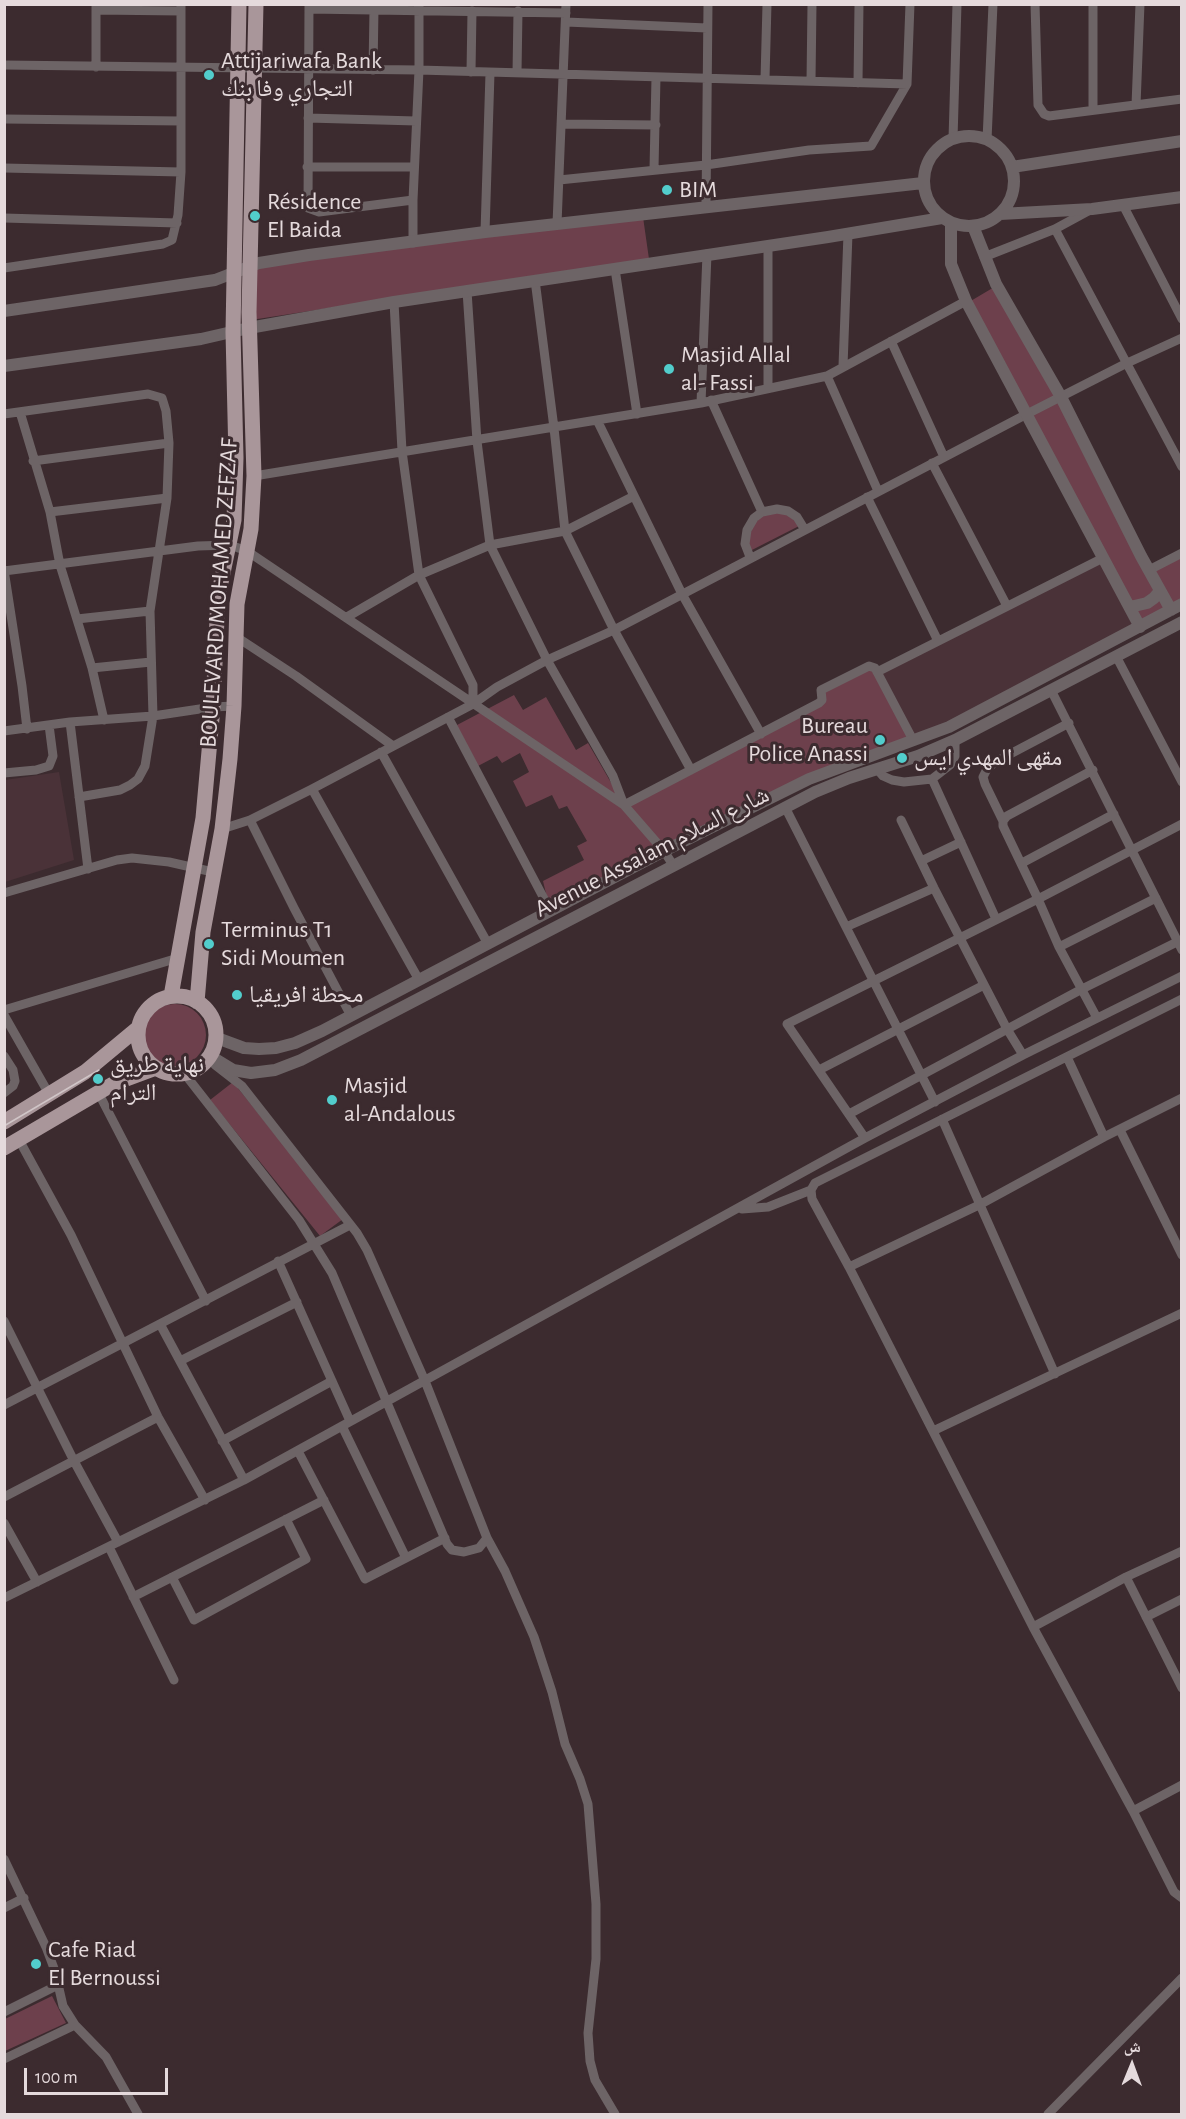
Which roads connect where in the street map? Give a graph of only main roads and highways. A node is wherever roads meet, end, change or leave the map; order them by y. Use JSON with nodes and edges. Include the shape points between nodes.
{"nodes":[{"id":1,"x":239,"y":4,"type":"edge"},
{"id":2,"x":256,"y":4,"type":"edge"},
{"id":3,"x":171,"y":996,"type":"junction"},
{"id":4,"x":197,"y":1002,"type":"junction"},
{"id":5,"x":138,"y":1028,"type":"junction"},
{"id":6,"x":156,"y":1068,"type":"junction"},
{"id":7,"x":4,"y":1122,"type":"edge"},
{"id":8,"x":4,"y":1148,"type":"edge"}],
"edges":[{"from":1,"to":3,"type":"main road","name":"BOULEVARD MOHAMED ZEFZAF","via":[[234,520],[218,597],[207,788]]},
{"from":2,"to":4,"type":"main road","name":"BOULEVARD MOHAMED ZEFZAF","via":[[249,328],[254,476],[251,529],[239,586],[230,759],[203,932]]},
{"from":3,"to":4,"type":"main road"},
{"from":3,"to":5,"type":"main road","via":[[150,1007]]},
{"from":4,"to":6,"type":"main road","via":[[212,1017],[217,1038],[209,1057],[199,1067],[184,1073]]},
{"from":5,"to":6,"type":"main road","via":[[141,1050]]},
{"from":5,"to":7,"type":"main road","via":[[86,1072]]},
{"from":6,"to":8,"type":"main road","via":[[113,1084]]}]}
